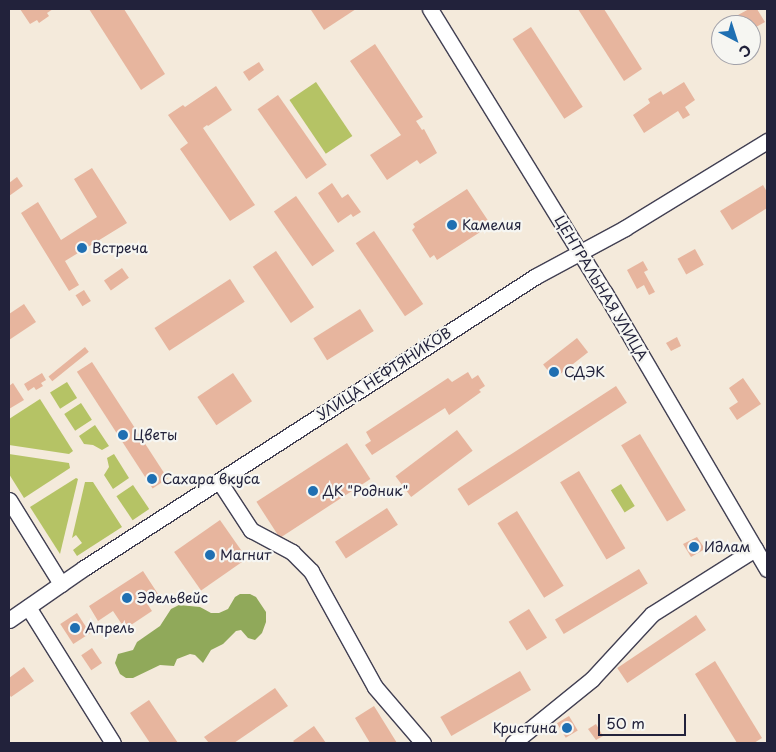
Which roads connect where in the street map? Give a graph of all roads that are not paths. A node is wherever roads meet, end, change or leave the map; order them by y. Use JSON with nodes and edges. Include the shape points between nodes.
{"nodes":[{"id":1,"x":430,"y":9,"type":"edge"},
{"id":2,"x":767,"y":141,"type":"edge"},
{"id":3,"x":580,"y":251,"type":"junction"},
{"id":4,"x":219,"y":481,"type":"junction"},
{"id":5,"x":9,"y":500,"type":"edge"},
{"id":6,"x":756,"y":549,"type":"junction"},
{"id":7,"x":767,"y":569,"type":"edge"},
{"id":8,"x":61,"y":584,"type":"junction"},
{"id":9,"x":28,"y":607,"type":"junction"},
{"id":10,"x":9,"y":620,"type":"edge"},
{"id":11,"x":114,"y":743,"type":"edge"},
{"id":12,"x":423,"y":743,"type":"edge"},
{"id":13,"x":513,"y":743,"type":"edge"}],
"edges":[{"from":1,"to":3,"type":"street","name":"ЦЕНТРАЛЬНАЯ УЛИЦА"},
{"from":2,"to":3,"type":"street","name":"УЛИЦА НЕФТЯНИКОВ","via":[[660,208]]},
{"from":3,"to":4,"type":"street","name":"УЛИЦА НЕФТЯНИКОВ","via":[[536,276]]},
{"from":3,"to":6,"type":"street","name":"ЦЕНТРАЛЬНАЯ УЛИЦА"},
{"from":4,"to":8,"type":"street","name":"УЛИЦА НЕФТЯНИКОВ"},
{"from":4,"to":12,"type":"street","via":[[251,530],[292,552],[311,571],[375,686]]},
{"from":5,"to":8,"type":"street"},
{"from":6,"to":7,"type":"street","name":"ЦЕНТРАЛЬНАЯ УЛИЦА"},
{"from":6,"to":13,"type":"street","via":[[652,614],[592,679]]},
{"from":8,"to":9,"type":"street","name":"УЛИЦА НЕФТЯНИКОВ"},
{"from":9,"to":10,"type":"street","name":"УЛИЦА НЕФТЯНИКОВ"},
{"from":9,"to":11,"type":"street"}]}
